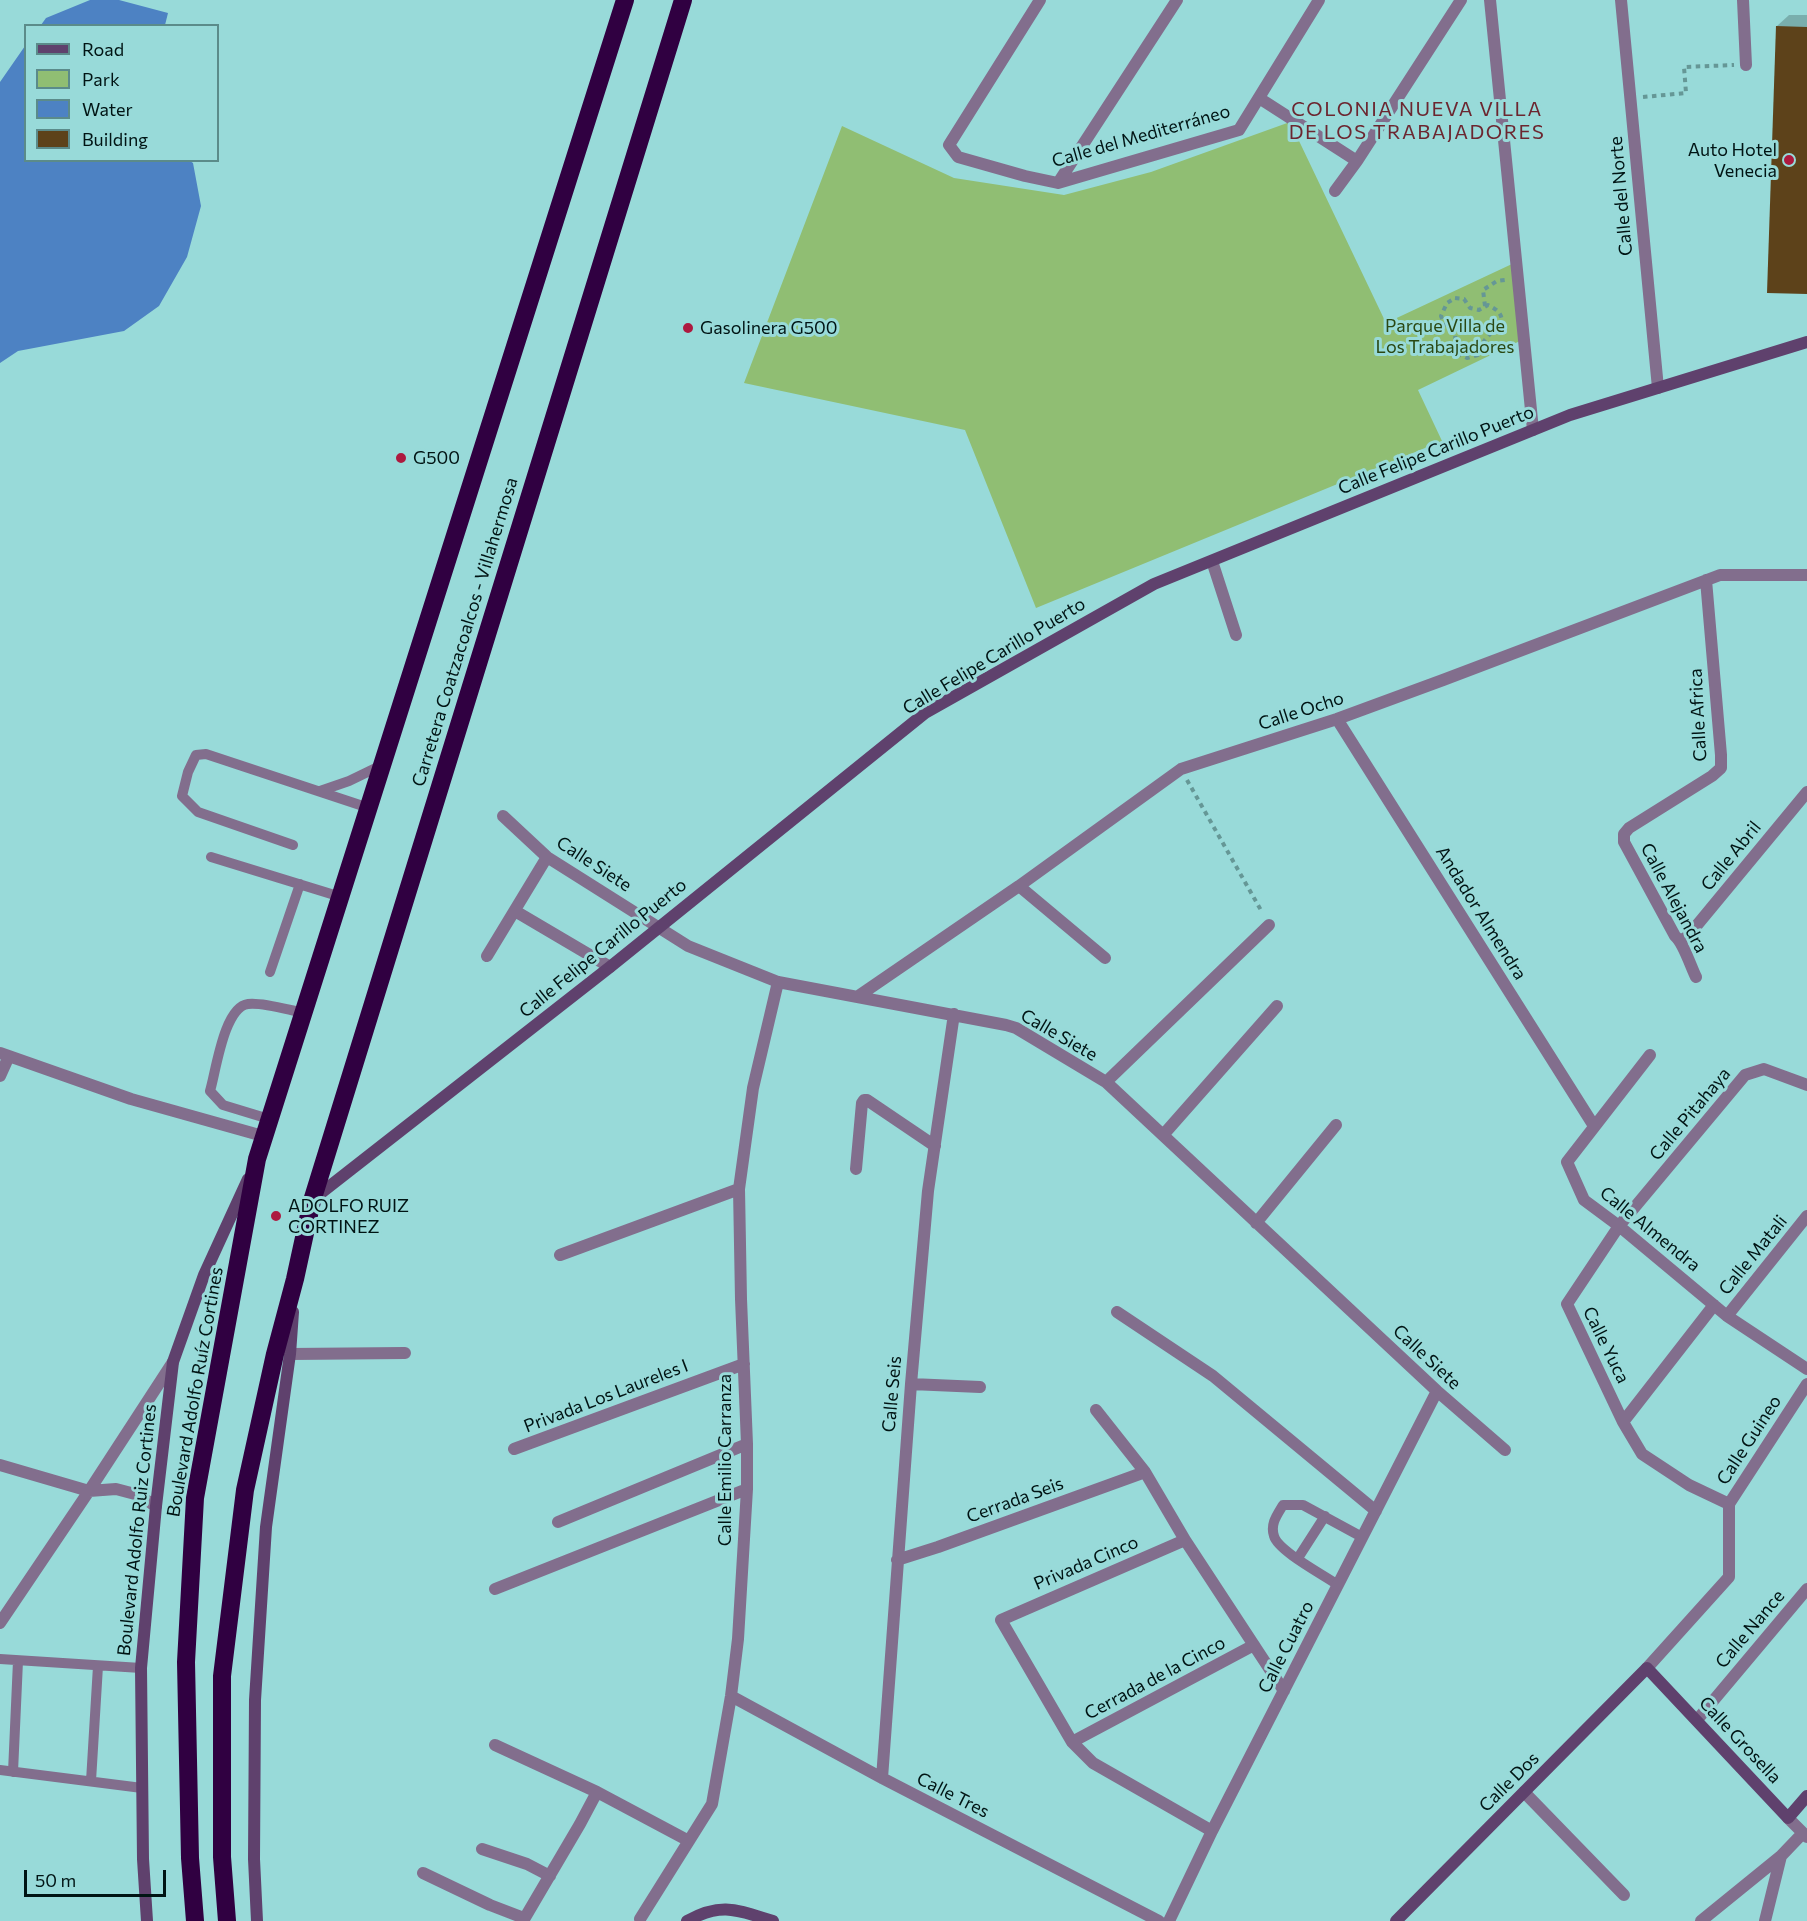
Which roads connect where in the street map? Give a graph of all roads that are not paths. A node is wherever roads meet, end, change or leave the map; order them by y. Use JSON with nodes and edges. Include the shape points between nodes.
{"nodes":[{"id":1,"x":625,"y":0,"type":"edge"},
{"id":2,"x":683,"y":0,"type":"edge"},
{"id":3,"x":1040,"y":0,"type":"edge"},
{"id":4,"x":1177,"y":0,"type":"edge"},
{"id":5,"x":1319,"y":0,"type":"edge"},
{"id":6,"x":1461,"y":0,"type":"edge"},
{"id":7,"x":1490,"y":0,"type":"edge"},
{"id":8,"x":1621,"y":0,"type":"edge"},
{"id":9,"x":1743,"y":0,"type":"edge"},
{"id":10,"x":1746,"y":65,"type":"road end"},
{"id":11,"x":1259,"y":98,"type":"junction"},
{"id":12,"x":1357,"y":161,"type":"junction"},
{"id":13,"x":1058,"y":183,"type":"junction"},
{"id":14,"x":1335,"y":191,"type":"dead end"},
{"id":15,"x":1807,"y":342,"type":"edge"},
{"id":16,"x":1658,"y":388,"type":"junction"},
{"id":17,"x":1533,"y":430,"type":"junction"},
{"id":18,"x":1212,"y":561,"type":"junction"},
{"id":19,"x":1807,"y":575,"type":"edge"},
{"id":20,"x":1706,"y":580,"type":"junction"},
{"id":21,"x":1236,"y":635,"type":"dead end"},
{"id":22,"x":1337,"y":718,"type":"junction"},
{"id":23,"x":382,"y":764,"type":"junction"},
{"id":24,"x":320,"y":791,"type":"junction"},
{"id":25,"x":1807,"y":792,"type":"edge"},
{"id":26,"x":369,"y":808,"type":"junction"},
{"id":27,"x":503,"y":816,"type":"dead end"},
{"id":28,"x":1624,"y":834,"type":"joint"},
{"id":29,"x":293,"y":845,"type":"dead end"},
{"id":30,"x":211,"y":857,"type":"dead end"},
{"id":31,"x":547,"y":857,"type":"junction"},
{"id":32,"x":300,"y":884,"type":"junction"},
{"id":33,"x":1019,"y":886,"type":"junction"},
{"id":34,"x":341,"y":897,"type":"junction"},
{"id":35,"x":515,"y":911,"type":"junction"},
{"id":36,"x":1269,"y":925,"type":"road end"},
{"id":37,"x":659,"y":927,"type":"junction"},
{"id":38,"x":1681,"y":941,"type":"junction"},
{"id":39,"x":487,"y":956,"type":"dead end"},
{"id":40,"x":1105,"y":958,"type":"dead end"},
{"id":41,"x":610,"y":967,"type":"junction"},
{"id":42,"x":270,"y":972,"type":"dead end"},
{"id":43,"x":1696,"y":977,"type":"dead end"},
{"id":44,"x":778,"y":982,"type":"junction"},
{"id":45,"x":857,"y":997,"type":"junction"},
{"id":46,"x":1277,"y":1006,"type":"dead end"},
{"id":47,"x":304,"y":1013,"type":"junction"},
{"id":48,"x":954,"y":1014,"type":"junction"},
{"id":49,"x":5,"y":1054,"type":"edge"},
{"id":50,"x":1650,"y":1055,"type":"dead end"},
{"id":51,"x":0,"y":1076,"type":"edge"},
{"id":52,"x":1106,"y":1082,"type":"junction"},
{"id":53,"x":1807,"y":1085,"type":"edge"},
{"id":54,"x":1336,"y":1125,"type":"dead end"},
{"id":55,"x":1594,"y":1126,"type":"junction"},
{"id":56,"x":266,"y":1128,"type":"junction"},
{"id":57,"x":1164,"y":1134,"type":"junction"},
{"id":58,"x":935,"y":1146,"type":"junction"},
{"id":59,"x":257,"y":1159,"type":"junction"},
{"id":60,"x":856,"y":1169,"type":"dead end"},
{"id":61,"x":740,"y":1189,"type":"junction"},
{"id":62,"x":312,"y":1201,"type":"junction"},
{"id":63,"x":1807,"y":1216,"type":"edge"},
{"id":64,"x":1257,"y":1223,"type":"junction"},
{"id":65,"x":1619,"y":1226,"type":"junction"},
{"id":66,"x":560,"y":1255,"type":"dead end"},
{"id":67,"x":295,"y":1279,"type":"junction"},
{"id":68,"x":1714,"y":1305,"type":"junction"},
{"id":69,"x":1117,"y":1312,"type":"dead end"},
{"id":70,"x":1727,"y":1316,"type":"junction"},
{"id":71,"x":405,"y":1353,"type":"dead end"},
{"id":72,"x":290,"y":1354,"type":"junction"},
{"id":73,"x":173,"y":1362,"type":"junction"},
{"id":74,"x":744,"y":1364,"type":"junction"},
{"id":75,"x":1807,"y":1369,"type":"edge"},
{"id":76,"x":911,"y":1384,"type":"junction"},
{"id":77,"x":1807,"y":1384,"type":"edge"},
{"id":78,"x":980,"y":1387,"type":"dead end"},
{"id":79,"x":1437,"y":1391,"type":"junction"},
{"id":80,"x":1096,"y":1410,"type":"dead end"},
{"id":81,"x":1623,"y":1422,"type":"junction"},
{"id":82,"x":747,"y":1444,"type":"junction"},
{"id":83,"x":514,"y":1449,"type":"dead end"},
{"id":84,"x":1505,"y":1450,"type":"dead end"},
{"id":85,"x":0,"y":1465,"type":"edge"},
{"id":86,"x":1144,"y":1472,"type":"junction"},
{"id":87,"x":747,"y":1489,"type":"junction"},
{"id":88,"x":89,"y":1491,"type":"junction"},
{"id":89,"x":1729,"y":1504,"type":"junction"},
{"id":90,"x":156,"y":1506,"type":"junction"},
{"id":91,"x":1376,"y":1511,"type":"junction"},
{"id":92,"x":1324,"y":1516,"type":"junction"},
{"id":93,"x":558,"y":1522,"type":"dead end"},
{"id":94,"x":1362,"y":1537,"type":"junction"},
{"id":95,"x":1185,"y":1540,"type":"junction"},
{"id":96,"x":1298,"y":1558,"type":"junction"},
{"id":97,"x":897,"y":1560,"type":"junction"},
{"id":98,"x":1338,"y":1585,"type":"junction"},
{"id":99,"x":495,"y":1589,"type":"dead end"},
{"id":100,"x":1807,"y":1589,"type":"edge"},
{"id":101,"x":0,"y":1623,"type":"edge"},
{"id":102,"x":1254,"y":1645,"type":"junction"},
{"id":103,"x":0,"y":1659,"type":"edge"},
{"id":104,"x":18,"y":1661,"type":"junction"},
{"id":105,"x":98,"y":1666,"type":"junction"},
{"id":106,"x":141,"y":1668,"type":"junction"},
{"id":107,"x":1647,"y":1668,"type":"junction"},
{"id":108,"x":1284,"y":1691,"type":"junction"},
{"id":109,"x":732,"y":1696,"type":"junction"},
{"id":110,"x":1697,"y":1720,"type":"junction"},
{"id":111,"x":1072,"y":1742,"type":"junction"},
{"id":112,"x":495,"y":1745,"type":"dead end"},
{"id":113,"x":0,"y":1770,"type":"edge"},
{"id":114,"x":13,"y":1772,"type":"junction"},
{"id":115,"x":882,"y":1778,"type":"junction"},
{"id":116,"x":91,"y":1781,"type":"junction"},
{"id":117,"x":142,"y":1788,"type":"junction"},
{"id":118,"x":597,"y":1792,"type":"junction"},
{"id":119,"x":1524,"y":1792,"type":"junction"},
{"id":120,"x":1807,"y":1796,"type":"edge"},
{"id":121,"x":1788,"y":1818,"type":"junction"},
{"id":122,"x":1212,"y":1832,"type":"junction"},
{"id":123,"x":1805,"y":1835,"type":"edge"},
{"id":124,"x":689,"y":1841,"type":"junction"},
{"id":125,"x":482,"y":1849,"type":"dead end"},
{"id":126,"x":1781,"y":1856,"type":"junction"},
{"id":127,"x":423,"y":1873,"type":"dead end"},
{"id":128,"x":550,"y":1876,"type":"junction"},
{"id":129,"x":1624,"y":1895,"type":"dead end"},
{"id":130,"x":640,"y":1919,"type":"dead end"},
{"id":131,"x":524,"y":1920,"type":"edge"},
{"id":132,"x":147,"y":1921,"type":"edge"},
{"id":133,"x":195,"y":1921,"type":"edge"},
{"id":134,"x":227,"y":1921,"type":"edge"},
{"id":135,"x":257,"y":1921,"type":"edge"},
{"id":136,"x":687,"y":1921,"type":"edge"},
{"id":137,"x":773,"y":1921,"type":"edge"},
{"id":138,"x":1159,"y":1921,"type":"edge"},
{"id":139,"x":1169,"y":1921,"type":"edge"},
{"id":140,"x":1396,"y":1921,"type":"edge"},
{"id":141,"x":1701,"y":1921,"type":"edge"},
{"id":142,"x":1765,"y":1921,"type":"edge"}],
"edges":[{"from":1,"to":23,"type":"highway","name":"Carretera Coatzacoalcos - Villahermosa"},
{"from":2,"to":62,"type":"highway","name":"Carretera Coatzacoalcos - Villahermosa"},
{"from":3,"to":13,"type":"street","name":"Calle del Mediterráneo","via":[[949,144],[958,157]]},
{"from":4,"to":13,"type":"street"},
{"from":5,"to":11,"type":"street","name":"Calle del Mediterráneo"},
{"from":6,"to":12,"type":"street"},
{"from":7,"to":17,"type":"street"},
{"from":8,"to":16,"type":"street","name":"Calle del Norte"},
{"from":9,"to":10,"type":"street"},
{"from":11,"to":12,"type":"street"},
{"from":11,"to":13,"type":"street","name":"Calle del Mediterráneo","via":[[1239,130]]},
{"from":12,"to":14,"type":"street"},
{"from":15,"to":16,"type":"street","name":"Calle Felipe Carillo Puerto"},
{"from":16,"to":17,"type":"street","name":"Calle Felipe Carillo Puerto"},
{"from":17,"to":18,"type":"street","name":"Calle Felipe Carillo Puerto"},
{"from":18,"to":21,"type":"street"},
{"from":18,"to":37,"type":"street","name":"Calle Felipe Carillo Puerto","via":[[1154,584],[926,713]]},
{"from":19,"to":20,"type":"street","name":"Calle Ocho","via":[[1720,575]]},
{"from":20,"to":22,"type":"street","name":"Calle Ocho"},
{"from":20,"to":28,"type":"street","name":"Calle Africa","via":[[1720,768]]},
{"from":22,"to":33,"type":"street","name":"Calle Ocho","via":[[1181,769]]},
{"from":22,"to":55,"type":"street","name":"Andador Almendra"},
{"from":23,"to":24,"type":"lane"},
{"from":23,"to":26,"type":"highway","name":"Carretera Coatzacoalcos - Villahermosa"},
{"from":24,"to":26,"type":"lane"},
{"from":24,"to":29,"type":"lane","via":[[206,754],[196,755],[182,796],[198,812]]},
{"from":25,"to":38,"type":"street","name":"Calle Abril"},
{"from":26,"to":34,"type":"highway","name":"Carretera Coatzacoalcos - Villahermosa"},
{"from":27,"to":31,"type":"street","name":"Calle Siete"},
{"from":28,"to":38,"type":"street","name":"Calle Alejandra","via":[[1624,842]]},
{"from":30,"to":32,"type":"lane"},
{"from":31,"to":35,"type":"street"},
{"from":31,"to":37,"type":"street","name":"Calle Siete"},
{"from":32,"to":34,"type":"lane"},
{"from":32,"to":42,"type":"lane"},
{"from":33,"to":40,"type":"street"},
{"from":33,"to":45,"type":"street","name":"Calle Ocho"},
{"from":34,"to":47,"type":"highway","name":"Carretera Coatzacoalcos - Villahermosa"},
{"from":35,"to":39,"type":"street"},
{"from":35,"to":41,"type":"street"},
{"from":36,"to":52,"type":"street"},
{"from":37,"to":41,"type":"street","name":"Calle Felipe Carillo Puerto"},
{"from":37,"to":44,"type":"street","name":"Calle Siete","via":[[688,946]]},
{"from":38,"to":43,"type":"street","name":"Calle Alejandra"},
{"from":41,"to":62,"type":"street","name":"Calle Felipe Carillo Puerto"},
{"from":44,"to":45,"type":"street","name":"Calle Siete"},
{"from":44,"to":61,"type":"street","name":"Calle Emilio Carranza","via":[[753,1088]]},
{"from":45,"to":48,"type":"street","name":"Calle Siete"},
{"from":46,"to":57,"type":"street"},
{"from":47,"to":56,"type":"highway","name":"Carretera Coatzacoalcos - Villahermosa"},
{"from":47,"to":56,"type":"lane","via":[[248,1004],[237,1007],[228,1021],[210,1091],[223,1105]]},
{"from":48,"to":52,"type":"street","name":"Calle Siete","via":[[1016,1028]]},
{"from":48,"to":58,"type":"street","name":"Calle Seis"},
{"from":49,"to":51,"type":"street"},
{"from":49,"to":56,"type":"street","via":[[130,1099]]},
{"from":50,"to":55,"type":"street","name":"Calle Almendra"},
{"from":52,"to":57,"type":"street","name":"Calle Siete"},
{"from":53,"to":65,"type":"street","name":"Calle Pitahaya","via":[[1764,1069],[1745,1075]]},
{"from":54,"to":64,"type":"street"},
{"from":55,"to":65,"type":"street","name":"Calle Almendra","via":[[1567,1162],[1584,1200]]},
{"from":56,"to":59,"type":"highway","name":"Carretera Coatzacoalcos - Villahermosa"},
{"from":57,"to":64,"type":"street","name":"Calle Siete"},
{"from":58,"to":60,"type":"street","via":[[864,1100]]},
{"from":58,"to":76,"type":"street","name":"Calle Seis"},
{"from":59,"to":73,"type":"street","name":"Boulevard Adolfo Ruiz Cortines","via":[[204,1275]]},
{"from":59,"to":133,"type":"highway","name":"Boulevard Adolfo Ruíz Cortines","via":[[195,1498],[186,1662]]},
{"from":61,"to":66,"type":"street"},
{"from":61,"to":74,"type":"street","name":"Calle Emilio Carranza"},
{"from":62,"to":67,"type":"highway","name":"Carretera Coatzacoalcos - Villahermosa"},
{"from":63,"to":70,"type":"street","name":"Calle Matali"},
{"from":64,"to":79,"type":"street","name":"Calle Siete"},
{"from":65,"to":68,"type":"street","name":"Calle Almendra"},
{"from":65,"to":81,"type":"street","name":"Calle Yuca","via":[[1566,1304]]},
{"from":67,"to":72,"type":"street"},
{"from":67,"to":134,"type":"highway","via":[[245,1490],[222,1676],[222,1857]]},
{"from":68,"to":70,"type":"street","name":"Calle Almendra"},
{"from":68,"to":81,"type":"street"},
{"from":69,"to":91,"type":"street","via":[[1213,1376]]},
{"from":70,"to":75,"type":"street","name":"Calle Almendra"},
{"from":71,"to":72,"type":"street"},
{"from":72,"to":135,"type":"street","via":[[266,1527],[255,1700]]},
{"from":73,"to":88,"type":"street"},
{"from":73,"to":90,"type":"street","name":"Boulevard Adolfo Ruiz Cortines"},
{"from":74,"to":82,"type":"street","name":"Calle Emilio Carranza"},
{"from":74,"to":83,"type":"street","name":"Privada Los Laureles I"},
{"from":76,"to":78,"type":"street"},
{"from":76,"to":97,"type":"street","name":"Calle Seis"},
{"from":77,"to":89,"type":"street","name":"Calle Guineo"},
{"from":79,"to":84,"type":"street","name":"Calle Siete"},
{"from":79,"to":91,"type":"street","name":"Calle Cuatro"},
{"from":80,"to":86,"type":"street"},
{"from":81,"to":89,"type":"street","via":[[1642,1454],[1689,1485]]},
{"from":82,"to":87,"type":"street","name":"Calle Emilio Carranza"},
{"from":82,"to":93,"type":"street"},
{"from":85,"to":88,"type":"street"},
{"from":86,"to":95,"type":"street"},
{"from":86,"to":97,"type":"street","name":"Cerrada Seis"},
{"from":87,"to":99,"type":"street"},
{"from":87,"to":109,"type":"street","name":"Calle Emilio Carranza"},
{"from":88,"to":90,"type":"street","via":[[116,1489]]},
{"from":88,"to":101,"type":"street"},
{"from":89,"to":107,"type":"street","name":"Calle Guineo","via":[[1729,1577]]},
{"from":90,"to":106,"type":"street","name":"Boulevard Adolfo Ruiz Cortines"},
{"from":91,"to":94,"type":"street","name":"Calle Cuatro"},
{"from":92,"to":94,"type":"lane"},
{"from":92,"to":96,"type":"lane"},
{"from":92,"to":96,"type":"lane","via":[[1303,1505],[1283,1505],[1274,1520],[1274,1537]]},
{"from":94,"to":98,"type":"street","name":"Calle Cuatro"},
{"from":95,"to":102,"type":"street"},
{"from":95,"to":111,"type":"street","name":"Privada Cinco","via":[[1001,1620]]},
{"from":96,"to":98,"type":"lane"},
{"from":97,"to":115,"type":"street","name":"Calle Seis"},
{"from":98,"to":108,"type":"street","name":"Calle Cuatro"},
{"from":100,"to":110,"type":"street","name":"Calle Nance"},
{"from":102,"to":108,"type":"street"},
{"from":102,"to":111,"type":"street","name":"Cerrada de la Cinco"},
{"from":103,"to":104,"type":"lane"},
{"from":104,"to":105,"type":"lane"},
{"from":104,"to":114,"type":"lane"},
{"from":105,"to":106,"type":"lane"},
{"from":105,"to":116,"type":"lane"},
{"from":106,"to":117,"type":"street","name":"Boulevard Adolfo Ruiz Cortines"},
{"from":107,"to":110,"type":"street","name":"Calle Grosella"},
{"from":107,"to":119,"type":"street","name":"Calle Dos"},
{"from":108,"to":122,"type":"street","name":"Calle Cuatro"},
{"from":109,"to":115,"type":"street","name":"Calle Tres"},
{"from":109,"to":124,"type":"street","name":"Calle Emilio Carranza","via":[[712,1804]]},
{"from":110,"to":121,"type":"street","name":"Calle Grosella"},
{"from":111,"to":122,"type":"street","via":[[1093,1763]]},
{"from":112,"to":118,"type":"street"},
{"from":113,"to":114,"type":"lane"},
{"from":114,"to":116,"type":"lane"},
{"from":115,"to":138,"type":"street","name":"Calle Tres"},
{"from":116,"to":117,"type":"lane"},
{"from":117,"to":132,"type":"street","name":"Boulevard Adolfo Ruiz Cortines"},
{"from":118,"to":124,"type":"street"},
{"from":118,"to":128,"type":"street"},
{"from":119,"to":129,"type":"street"},
{"from":119,"to":140,"type":"street","name":"Calle Dos"},
{"from":120,"to":121,"type":"street"},
{"from":121,"to":123,"type":"street","name":"Calle Grosella"},
{"from":122,"to":139,"type":"street","name":"Calle Cuatro"},
{"from":123,"to":126,"type":"street"},
{"from":124,"to":130,"type":"street","name":"Calle Emilio Carranza"},
{"from":125,"to":128,"type":"street"},
{"from":126,"to":141,"type":"street"},
{"from":126,"to":142,"type":"street"},
{"from":127,"to":131,"type":"street"},
{"from":128,"to":131,"type":"street"},
{"from":136,"to":137,"type":"street","via":[[705,1911],[732,1908]]}]}
